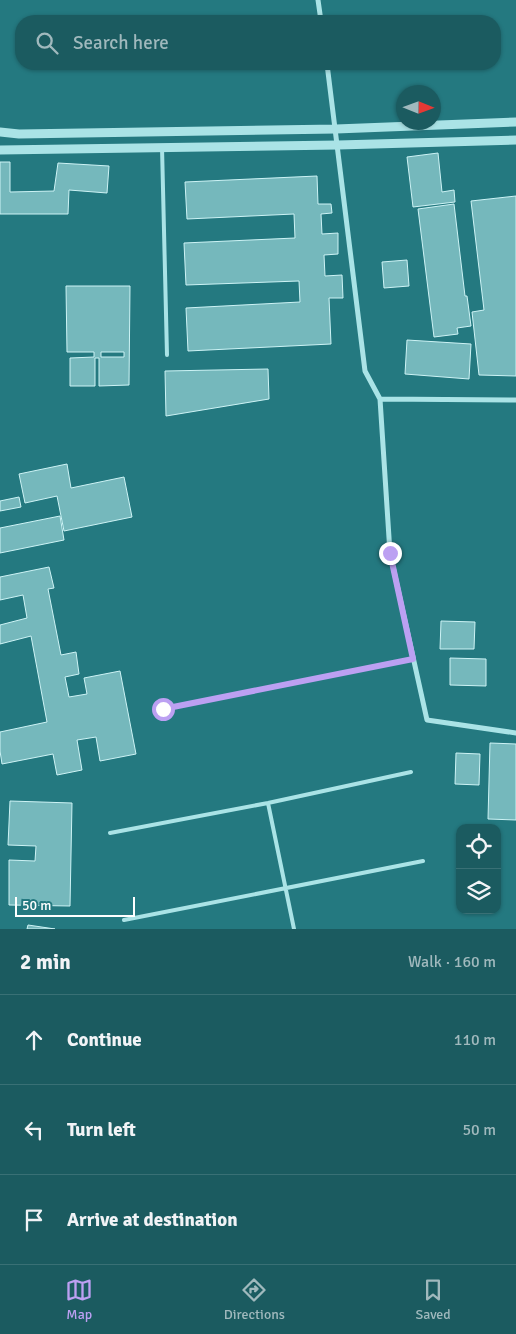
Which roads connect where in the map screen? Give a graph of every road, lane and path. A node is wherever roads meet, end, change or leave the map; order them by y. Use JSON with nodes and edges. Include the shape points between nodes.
{"nodes":[{"id":1,"x":318,"y":0,"type":"edge"},
{"id":2,"x":320,"y":15,"type":"edge"},
{"id":3,"x":328,"y":70,"type":"edge"},
{"id":4,"x":516,"y":122,"type":"edge"},
{"id":5,"x":336,"y":129,"type":"junction"},
{"id":6,"x":0,"y":132,"type":"edge"},
{"id":7,"x":516,"y":140,"type":"edge"},
{"id":8,"x":338,"y":145,"type":"junction"},
{"id":9,"x":162,"y":147,"type":"junction"},
{"id":10,"x":0,"y":150,"type":"edge"},
{"id":11,"x":167,"y":355,"type":"dead end"},
{"id":12,"x":380,"y":399,"type":"junction"},
{"id":13,"x":516,"y":400,"type":"edge"},
{"id":14,"x":413,"y":659,"type":"junction"},
{"id":15,"x":163,"y":709,"type":"dead end"},
{"id":16,"x":516,"y":733,"type":"edge"},
{"id":17,"x":411,"y":772,"type":"dead end"},
{"id":18,"x":268,"y":803,"type":"junction"},
{"id":19,"x":110,"y":833,"type":"dead end"},
{"id":20,"x":422,"y":862,"type":"dead end"},
{"id":21,"x":285,"y":889,"type":"junction"},
{"id":22,"x":124,"y":920,"type":"dead end"},
{"id":23,"x":294,"y":929,"type":"edge"}],
"edges":[{"from":1,"to":2,"type":"street"},
{"from":3,"to":5,"type":"street"},
{"from":4,"to":5,"type":"street"},
{"from":5,"to":6,"type":"street"},
{"from":5,"to":8,"type":"street"},
{"from":7,"to":8,"type":"street"},
{"from":8,"to":9,"type":"street"},
{"from":8,"to":12,"type":"street","via":[[365,371]]},
{"from":9,"to":10,"type":"street"},
{"from":9,"to":11,"type":"lane"},
{"from":12,"to":13,"type":"street"},
{"from":12,"to":14,"type":"street","via":[[390,553]]},
{"from":14,"to":15,"type":"lane"},
{"from":14,"to":16,"type":"street","via":[[427,720]]},
{"from":17,"to":18,"type":"lane"},
{"from":18,"to":19,"type":"lane"},
{"from":18,"to":21,"type":"lane"},
{"from":20,"to":21,"type":"lane"},
{"from":21,"to":22,"type":"lane"},
{"from":21,"to":23,"type":"lane"}]}
